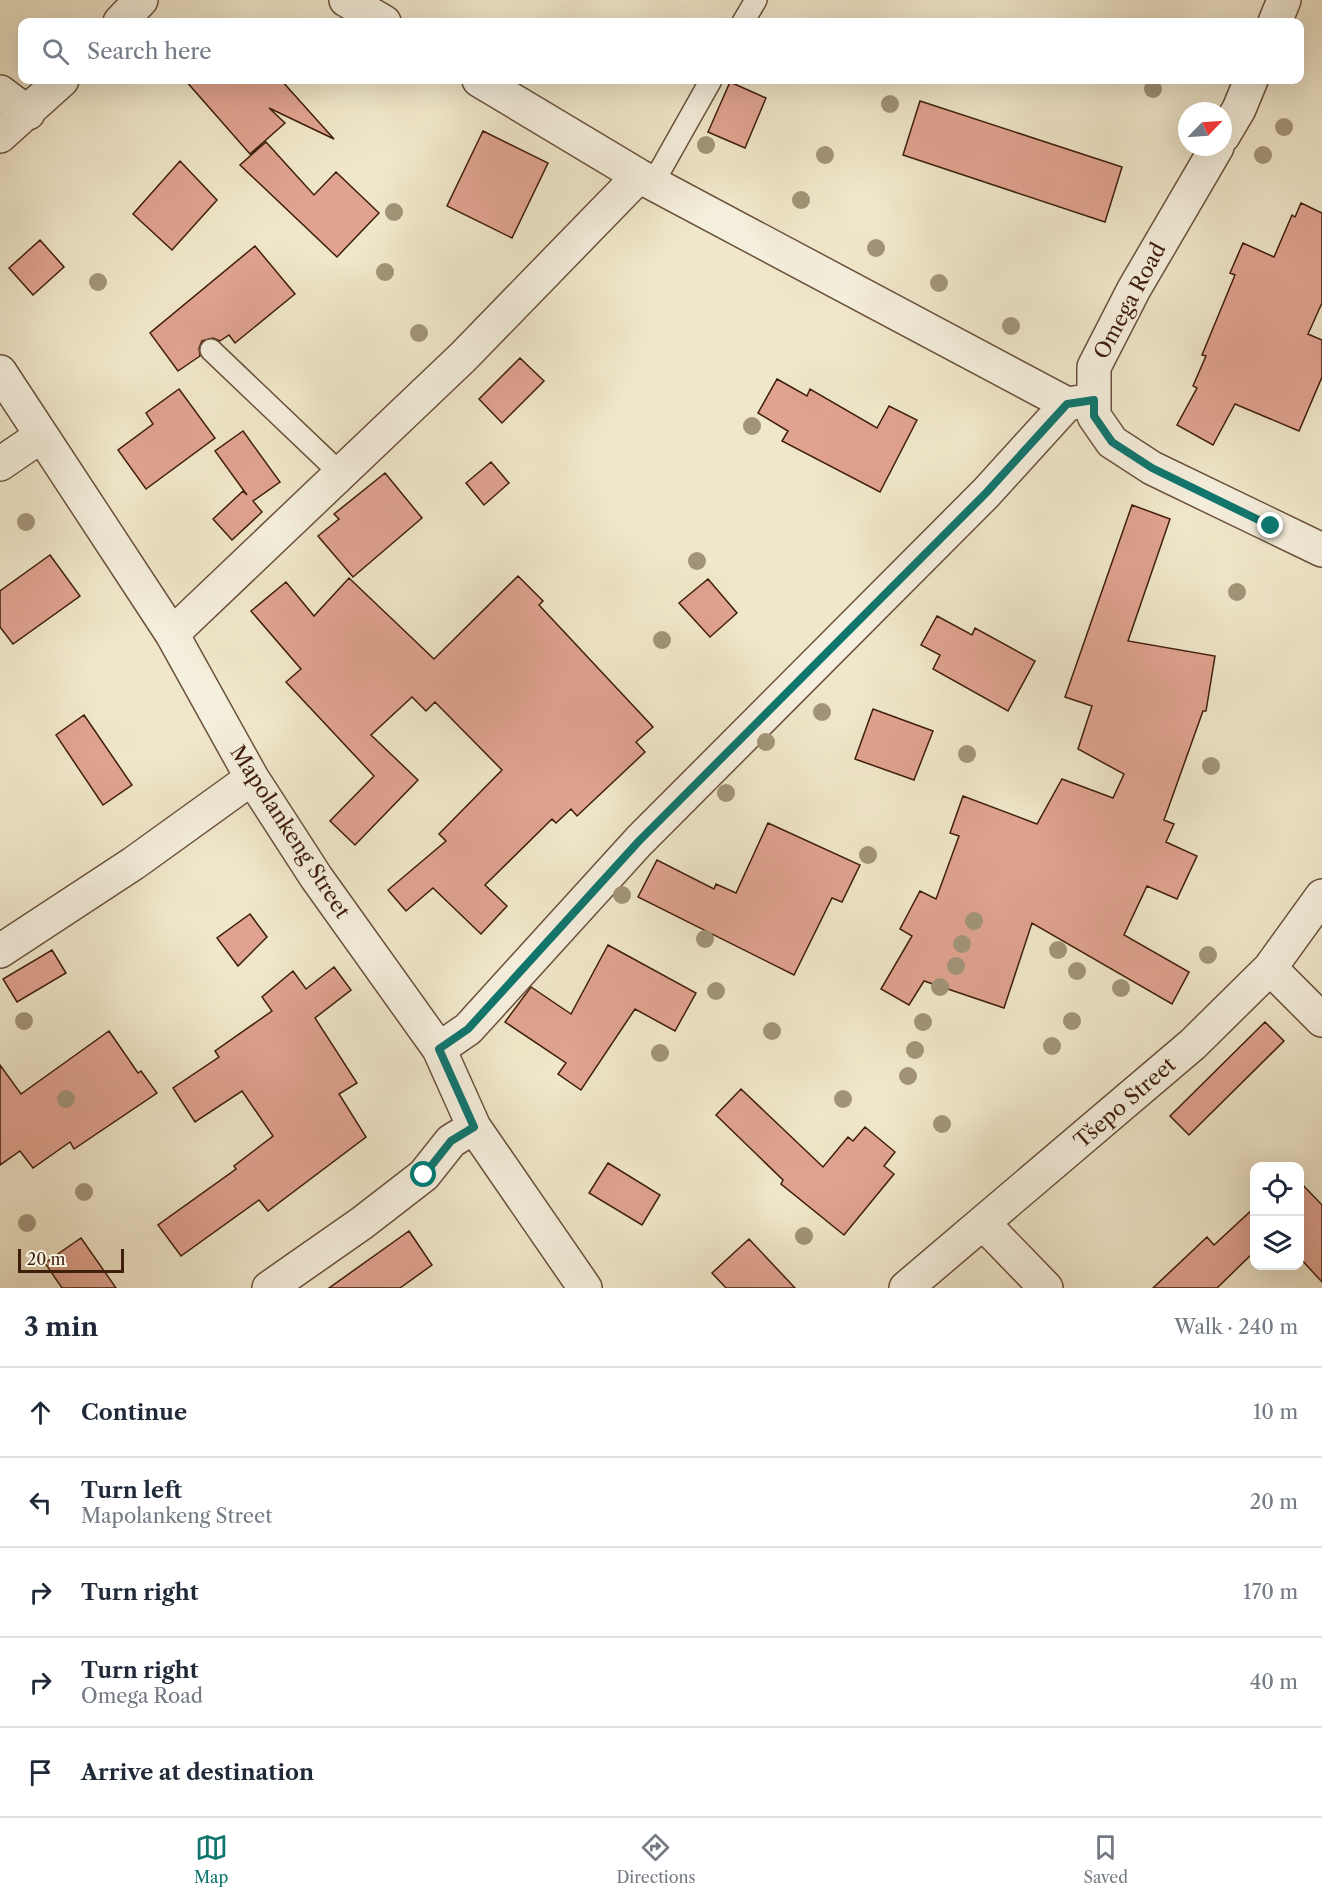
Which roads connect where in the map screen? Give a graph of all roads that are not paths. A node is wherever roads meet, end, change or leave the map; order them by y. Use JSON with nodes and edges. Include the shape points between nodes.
{"nodes":[{"id":1,"x":141,"y":0,"type":"edge"},
{"id":2,"x":346,"y":0,"type":"edge"},
{"id":3,"x":756,"y":0,"type":"edge"},
{"id":4,"x":1284,"y":0,"type":"edge"},
{"id":5,"x":124,"y":18,"type":"edge"},
{"id":6,"x":377,"y":18,"type":"edge"},
{"id":7,"x":745,"y":18,"type":"edge"},
{"id":8,"x":1277,"y":18,"type":"edge"},
{"id":9,"x":58,"y":84,"type":"edge"},
{"id":10,"x":486,"y":84,"type":"edge"},
{"id":11,"x":708,"y":84,"type":"edge"},
{"id":12,"x":1249,"y":84,"type":"edge"},
{"id":13,"x":0,"y":92,"type":"edge"},
{"id":14,"x":28,"y":113,"type":"junction"},
{"id":15,"x":1232,"y":121,"type":"edge"},
{"id":16,"x":0,"y":136,"type":"edge"},
{"id":17,"x":1212,"y":156,"type":"edge"},
{"id":18,"x":646,"y":179,"type":"junction"},
{"id":19,"x":210,"y":350,"type":"dead end"},
{"id":20,"x":0,"y":372,"type":"edge"},
{"id":21,"x":1080,"y":402,"type":"junction"},
{"id":22,"x":41,"y":436,"type":"junction"},
{"id":23,"x":0,"y":464,"type":"edge"},
{"id":24,"x":340,"y":473,"type":"junction"},
{"id":25,"x":1322,"y":550,"type":"edge"},
{"id":26,"x":172,"y":634,"type":"junction"},
{"id":27,"x":252,"y":778,"type":"junction"},
{"id":28,"x":1322,"y":896,"type":"edge"},
{"id":29,"x":0,"y":951,"type":"edge"},
{"id":30,"x":1270,"y":968,"type":"junction"},
{"id":31,"x":1322,"y":1020,"type":"edge"},
{"id":32,"x":439,"y":1049,"type":"junction"},
{"id":33,"x":474,"y":1127,"type":"junction"},
{"id":34,"x":984,"y":1224,"type":"junction"},
{"id":35,"x":269,"y":1288,"type":"edge"},
{"id":36,"x":585,"y":1288,"type":"edge"},
{"id":37,"x":906,"y":1288,"type":"edge"},
{"id":38,"x":1046,"y":1288,"type":"edge"}],
"edges":[{"from":1,"to":5,"type":"street"},
{"from":2,"to":6,"type":"street"},
{"from":3,"to":7,"type":"lane"},
{"from":4,"to":8,"type":"street"},
{"from":9,"to":14,"type":"street"},
{"from":10,"to":18,"type":"street"},
{"from":11,"to":18,"type":"lane"},
{"from":12,"to":15,"type":"street"},
{"from":13,"to":14,"type":"street"},
{"from":14,"to":16,"type":"street"},
{"from":17,"to":21,"type":"street","name":"Omega Road","via":[[1134,289]]},
{"from":18,"to":21,"type":"street"},
{"from":18,"to":24,"type":"street"},
{"from":19,"to":24,"type":"lane"},
{"from":20,"to":22,"type":"street","name":"Mapolankeng Street"},
{"from":21,"to":25,"type":"street","name":"Omega Road","via":[[1112,442],[1152,468]]},
{"from":21,"to":32,"type":"street","via":[[639,841],[468,1029]]},
{"from":22,"to":23,"type":"street"},
{"from":22,"to":26,"type":"street","name":"Mapolankeng Street"},
{"from":24,"to":26,"type":"street"},
{"from":26,"to":27,"type":"street","name":"Mapolankeng Street"},
{"from":27,"to":29,"type":"street","via":[[134,863]]},
{"from":27,"to":32,"type":"street","name":"Mapolankeng Street","via":[[316,877]]},
{"from":28,"to":30,"type":"street","name":"Tšepo Street"},
{"from":30,"to":31,"type":"street"},
{"from":30,"to":34,"type":"street","name":"Tšepo Street","via":[[1193,1044]]},
{"from":32,"to":33,"type":"street","name":"Mapolankeng Street"},
{"from":33,"to":35,"type":"street","via":[[451,1141],[424,1175]]},
{"from":33,"to":36,"type":"street","name":"Mapolankeng Street"},
{"from":34,"to":37,"type":"street","name":"Tšepo Street"},
{"from":34,"to":38,"type":"street"}]}
